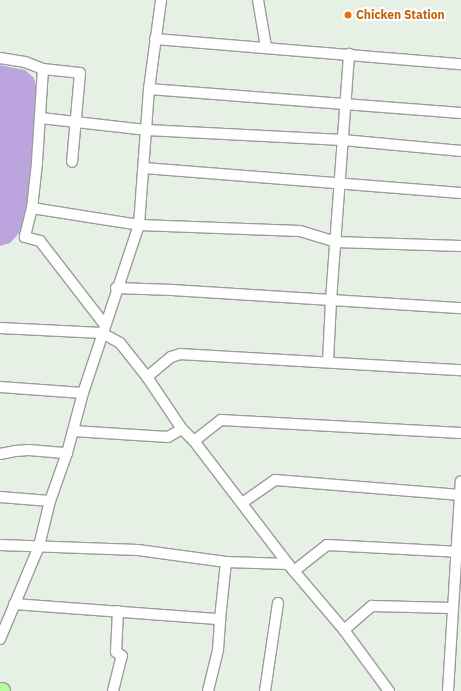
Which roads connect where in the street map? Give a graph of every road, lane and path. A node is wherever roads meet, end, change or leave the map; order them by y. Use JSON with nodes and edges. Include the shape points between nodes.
{"nodes":[{"id":1,"x":161,"y":0,"type":"edge"},
{"id":2,"x":258,"y":0,"type":"edge"},
{"id":3,"x":155,"y":39,"type":"junction"},
{"id":4,"x":266,"y":47,"type":"junction"},
{"id":5,"x":349,"y":54,"type":"junction"},
{"id":6,"x":0,"y":58,"type":"edge"},
{"id":7,"x":461,"y":64,"type":"edge"},
{"id":8,"x":43,"y":69,"type":"junction"},
{"id":9,"x":149,"y":90,"type":"junction"},
{"id":10,"x":346,"y":103,"type":"junction"},
{"id":11,"x":461,"y":113,"type":"edge"},
{"id":12,"x":41,"y":118,"type":"junction"},
{"id":13,"x":76,"y":122,"type":"junction"},
{"id":14,"x":147,"y":130,"type":"junction"},
{"id":15,"x":343,"y":140,"type":"junction"},
{"id":16,"x":461,"y":151,"type":"edge"},
{"id":17,"x":72,"y":162,"type":"dead end"},
{"id":18,"x":144,"y":168,"type":"junction"},
{"id":19,"x":339,"y":184,"type":"junction"},
{"id":20,"x":461,"y":193,"type":"edge"},
{"id":21,"x":32,"y":208,"type":"junction"},
{"id":22,"x":139,"y":225,"type":"junction"},
{"id":23,"x":335,"y":242,"type":"junction"},
{"id":24,"x":461,"y":246,"type":"edge"},
{"id":25,"x":116,"y":288,"type":"junction"},
{"id":26,"x":331,"y":300,"type":"junction"},
{"id":27,"x":461,"y":308,"type":"edge"},
{"id":28,"x":0,"y":328,"type":"edge"},
{"id":29,"x":103,"y":329,"type":"junction"},
{"id":30,"x":328,"y":362,"type":"junction"},
{"id":31,"x":461,"y":370,"type":"edge"},
{"id":32,"x":147,"y":377,"type":"junction"},
{"id":33,"x":0,"y":387,"type":"edge"},
{"id":34,"x":83,"y":393,"type":"junction"},
{"id":35,"x":182,"y":429,"type":"junction"},
{"id":36,"x":73,"y":431,"type":"junction"},
{"id":37,"x":461,"y":433,"type":"edge"},
{"id":38,"x":194,"y":441,"type":"junction"},
{"id":39,"x":67,"y":453,"type":"junction"},
{"id":40,"x":0,"y":454,"type":"edge"},
{"id":41,"x":461,"y":481,"type":"edge"},
{"id":42,"x":460,"y":495,"type":"edge"},
{"id":43,"x":0,"y":497,"type":"edge"},
{"id":44,"x":50,"y":501,"type":"junction"},
{"id":45,"x":242,"y":503,"type":"junction"},
{"id":46,"x":0,"y":545,"type":"edge"},
{"id":47,"x":39,"y":546,"type":"junction"},
{"id":48,"x":459,"y":552,"type":"edge"},
{"id":49,"x":226,"y":562,"type":"junction"},
{"id":50,"x":291,"y":567,"type":"junction"},
{"id":51,"x":278,"y":603,"type":"dead end"},
{"id":52,"x":14,"y":604,"type":"junction"},
{"id":53,"x":452,"y":608,"type":"junction"},
{"id":54,"x":118,"y":611,"type":"junction"},
{"id":55,"x":220,"y":619,"type":"junction"},
{"id":56,"x":344,"y":630,"type":"junction"},
{"id":57,"x":0,"y":639,"type":"edge"},
{"id":58,"x":113,"y":691,"type":"edge"},
{"id":59,"x":208,"y":691,"type":"edge"},
{"id":60,"x":265,"y":691,"type":"edge"},
{"id":61,"x":388,"y":691,"type":"edge"},
{"id":62,"x":448,"y":691,"type":"edge"}],
"edges":[{"from":1,"to":3,"type":"street"},
{"from":2,"to":4,"type":"street"},
{"from":3,"to":4,"type":"street"},
{"from":3,"to":9,"type":"street"},
{"from":4,"to":5,"type":"street"},
{"from":5,"to":7,"type":"street"},
{"from":5,"to":10,"type":"street"},
{"from":6,"to":8,"type":"street","via":[[25,62]]},
{"from":8,"to":12,"type":"street"},
{"from":8,"to":13,"type":"street","via":[[80,73]]},
{"from":9,"to":10,"type":"street"},
{"from":9,"to":14,"type":"street"},
{"from":10,"to":11,"type":"street"},
{"from":10,"to":15,"type":"street"},
{"from":12,"to":13,"type":"street"},
{"from":12,"to":21,"type":"street"},
{"from":13,"to":14,"type":"street"},
{"from":13,"to":17,"type":"street"},
{"from":14,"to":15,"type":"street"},
{"from":14,"to":18,"type":"street"},
{"from":15,"to":16,"type":"street"},
{"from":15,"to":19,"type":"street"},
{"from":18,"to":19,"type":"street"},
{"from":18,"to":22,"type":"street"},
{"from":19,"to":20,"type":"street"},
{"from":19,"to":23,"type":"street"},
{"from":21,"to":22,"type":"street"},
{"from":21,"to":29,"type":"street","via":[[25,237],[40,241]]},
{"from":22,"to":23,"type":"street","via":[[300,231]]},
{"from":22,"to":25,"type":"street"},
{"from":23,"to":24,"type":"street"},
{"from":23,"to":26,"type":"street"},
{"from":25,"to":26,"type":"street"},
{"from":25,"to":29,"type":"street"},
{"from":26,"to":27,"type":"street"},
{"from":26,"to":30,"type":"street"},
{"from":28,"to":29,"type":"street"},
{"from":29,"to":32,"type":"street","via":[[120,343]]},
{"from":29,"to":34,"type":"street"},
{"from":30,"to":31,"type":"street"},
{"from":30,"to":32,"type":"street","via":[[180,354],[171,357]]},
{"from":32,"to":35,"type":"street"},
{"from":33,"to":34,"type":"street"},
{"from":34,"to":36,"type":"street"},
{"from":35,"to":36,"type":"street","via":[[168,437]]},
{"from":35,"to":38,"type":"street"},
{"from":36,"to":39,"type":"street"},
{"from":37,"to":38,"type":"street","via":[[221,420]]},
{"from":38,"to":45,"type":"street"},
{"from":39,"to":40,"type":"street","via":[[22,451]]},
{"from":39,"to":44,"type":"street"},
{"from":41,"to":42,"type":"street"},
{"from":42,"to":45,"type":"street","via":[[275,480]]},
{"from":42,"to":48,"type":"street"},
{"from":43,"to":44,"type":"street"},
{"from":44,"to":47,"type":"street"},
{"from":45,"to":50,"type":"street"},
{"from":46,"to":47,"type":"street"},
{"from":47,"to":49,"type":"street","via":[[138,550]]},
{"from":47,"to":52,"type":"street"},
{"from":48,"to":50,"type":"street","via":[[327,545]]},
{"from":48,"to":53,"type":"street"},
{"from":49,"to":50,"type":"street"},
{"from":49,"to":55,"type":"street"},
{"from":50,"to":56,"type":"street"},
{"from":51,"to":60,"type":"street"},
{"from":52,"to":54,"type":"street"},
{"from":52,"to":57,"type":"street"},
{"from":53,"to":56,"type":"street","via":[[372,606]]},
{"from":53,"to":62,"type":"street"},
{"from":54,"to":55,"type":"street"},
{"from":54,"to":58,"type":"street","via":[[116,652],[122,656]]},
{"from":55,"to":59,"type":"street","via":[[218,650]]},
{"from":56,"to":61,"type":"street"}]}
